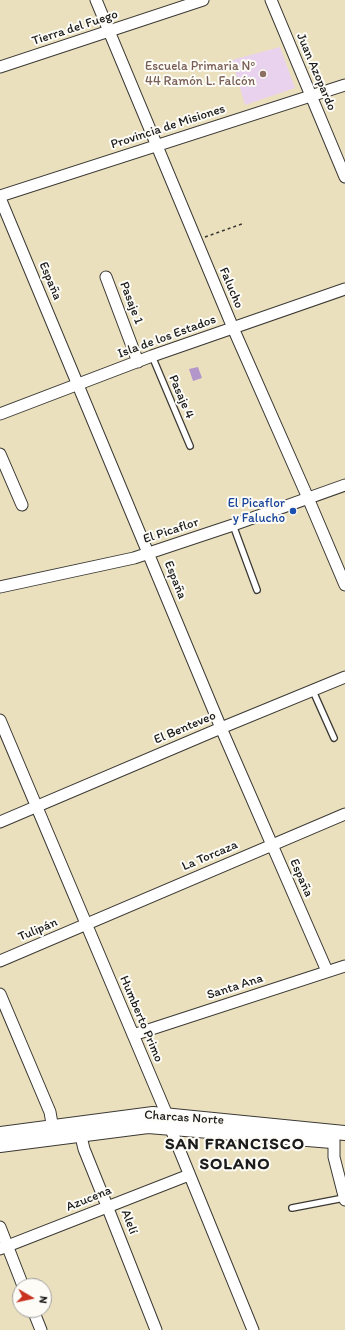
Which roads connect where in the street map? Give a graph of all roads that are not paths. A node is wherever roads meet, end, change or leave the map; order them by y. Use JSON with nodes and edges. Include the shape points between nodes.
{"nodes":[{"id":1,"x":96,"y":0,"type":"edge"},
{"id":2,"x":204,"y":0,"type":"edge"},
{"id":3,"x":271,"y":0,"type":"edge"},
{"id":4,"x":109,"y":31,"type":"junction"},
{"id":5,"x":0,"y":67,"type":"edge"},
{"id":6,"x":345,"y":85,"type":"edge"},
{"id":7,"x":311,"y":97,"type":"junction"},
{"id":8,"x":157,"y":146,"type":"junction"},
{"id":9,"x":345,"y":177,"type":"edge"},
{"id":10,"x":0,"y":197,"type":"edge"},
{"id":11,"x":106,"y":277,"type":"dead end"},
{"id":12,"x":345,"y":289,"type":"edge"},
{"id":13,"x":233,"y":328,"type":"junction"},
{"id":14,"x":152,"y":356,"type":"junction"},
{"id":15,"x":138,"y":362,"type":"junction"},
{"id":16,"x":78,"y":384,"type":"junction"},
{"id":17,"x":0,"y":414,"type":"edge"},
{"id":18,"x":190,"y":446,"type":"dead end"},
{"id":19,"x":0,"y":454,"type":"edge"},
{"id":20,"x":345,"y":484,"type":"edge"},
{"id":21,"x":308,"y":498,"type":"junction"},
{"id":22,"x":22,"y":505,"type":"dead end"},
{"id":23,"x":233,"y":525,"type":"junction"},
{"id":24,"x":149,"y":553,"type":"junction"},
{"id":25,"x":345,"y":585,"type":"edge"},
{"id":26,"x":0,"y":587,"type":"edge"},
{"id":27,"x":257,"y":590,"type":"dead end"},
{"id":28,"x":345,"y":678,"type":"edge"},
{"id":29,"x":313,"y":691,"type":"junction"},
{"id":30,"x":0,"y":720,"type":"edge"},
{"id":31,"x":221,"y":728,"type":"junction"},
{"id":32,"x":334,"y":738,"type":"dead end"},
{"id":33,"x":36,"y":806,"type":"junction"},
{"id":34,"x":345,"y":814,"type":"edge"},
{"id":35,"x":0,"y":822,"type":"edge"},
{"id":36,"x":271,"y":845,"type":"junction"},
{"id":37,"x":87,"y":925,"type":"junction"},
{"id":38,"x":0,"y":961,"type":"edge"},
{"id":39,"x":345,"y":966,"type":"edge"},
{"id":40,"x":327,"y":971,"type":"junction"},
{"id":41,"x":0,"y":994,"type":"edge"},
{"id":42,"x":133,"y":1035,"type":"junction"},
{"id":43,"x":168,"y":1121,"type":"junction"},
{"id":44,"x":79,"y":1129,"type":"junction"},
{"id":45,"x":54,"y":1132,"type":"junction"},
{"id":46,"x":0,"y":1134,"type":"edge"},
{"id":47,"x":340,"y":1137,"type":"edge"},
{"id":48,"x":0,"y":1145,"type":"edge"},
{"id":49,"x":189,"y":1175,"type":"junction"},
{"id":50,"x":345,"y":1199,"type":"edge"},
{"id":51,"x":107,"y":1206,"type":"junction"},
{"id":52,"x":292,"y":1208,"type":"dead end"},
{"id":53,"x":0,"y":1227,"type":"edge"},
{"id":54,"x":4,"y":1248,"type":"edge"},
{"id":55,"x":19,"y":1278,"type":"edge"},
{"id":56,"x":36,"y":1318,"type":"edge"},
{"id":57,"x":41,"y":1330,"type":"edge"},
{"id":58,"x":156,"y":1330,"type":"edge"},
{"id":59,"x":253,"y":1330,"type":"edge"}],
"edges":[{"from":1,"to":4,"type":"street","name":"Falucho"},
{"from":2,"to":4,"type":"street","name":"Tierra del Fuego"},
{"from":3,"to":7,"type":"street","name":"Juan Azopardo"},
{"from":4,"to":5,"type":"street","name":"Tierra del Fuego"},
{"from":4,"to":8,"type":"street","name":"Falucho"},
{"from":6,"to":7,"type":"street","name":"Provincia de Misiones"},
{"from":7,"to":8,"type":"street","name":"Provincia de Misiones"},
{"from":7,"to":9,"type":"street","name":"Juan Azopardo"},
{"from":8,"to":10,"type":"street","name":"Provincia de Misiones"},
{"from":8,"to":13,"type":"street","name":"Falucho"},
{"from":10,"to":16,"type":"street","name":"España"},
{"from":11,"to":15,"type":"street","name":"Pasaje 1"},
{"from":12,"to":13,"type":"street","name":"Isla de los Estados"},
{"from":13,"to":14,"type":"street","name":"Isla de los Estados"},
{"from":13,"to":21,"type":"street","name":"Falucho"},
{"from":14,"to":15,"type":"street","name":"Isla de los Estados"},
{"from":14,"to":18,"type":"lane","name":"Pasaje 4"},
{"from":15,"to":16,"type":"street","name":"Isla de los Estados"},
{"from":16,"to":17,"type":"street","name":"Isla de los Estados"},
{"from":16,"to":24,"type":"street","name":"España"},
{"from":19,"to":22,"type":"street"},
{"from":20,"to":21,"type":"street","name":"El Picaflor"},
{"from":21,"to":23,"type":"street","name":"El Picaflor"},
{"from":21,"to":25,"type":"street","name":"Falucho"},
{"from":23,"to":24,"type":"street","name":"El Picaflor"},
{"from":23,"to":27,"type":"lane"},
{"from":24,"to":26,"type":"street","name":"El Picaflor"},
{"from":24,"to":31,"type":"street","name":"España"},
{"from":28,"to":29,"type":"street","name":"El Benteveo"},
{"from":29,"to":31,"type":"street","name":"El Benteveo"},
{"from":29,"to":32,"type":"lane"},
{"from":30,"to":33,"type":"street","name":"Humberto Primo"},
{"from":31,"to":33,"type":"street","name":"El Benteveo"},
{"from":31,"to":36,"type":"street","name":"España"},
{"from":33,"to":35,"type":"street","name":"El Benteveo"},
{"from":33,"to":37,"type":"street","name":"Humberto Primo"},
{"from":34,"to":36,"type":"street","name":"La Torcaza"},
{"from":36,"to":37,"type":"street","name":"La Torcaza"},
{"from":36,"to":40,"type":"street","name":"España"},
{"from":37,"to":38,"type":"street","name":"Tulipán"},
{"from":37,"to":42,"type":"street","name":"Humberto Primo"},
{"from":39,"to":40,"type":"street","name":"Santa Ana"},
{"from":40,"to":42,"type":"street","name":"Santa Ana"},
{"from":41,"to":45,"type":"street","via":[[50,1112]]},
{"from":42,"to":43,"type":"street","name":"Humberto Primo"},
{"from":43,"to":44,"type":"street","name":"Charcas Norte","via":[[146,1114]]},
{"from":43,"to":47,"type":"street","name":"Charcas Norte"},
{"from":43,"to":49,"type":"street","name":"Humberto Primo"},
{"from":44,"to":45,"type":"street","name":"Charcas Norte"},
{"from":44,"to":51,"type":"street","name":"Alelí","via":[[84,1149]]},
{"from":45,"to":46,"type":"street","name":"Charcas Norte"},
{"from":45,"to":48,"type":"street","name":"Charcas Norte"},
{"from":47,"to":50,"type":"street","via":[[334,1157]]},
{"from":49,"to":51,"type":"street","name":"Azucena"},
{"from":49,"to":59,"type":"street","name":"Humberto Primo"},
{"from":50,"to":52,"type":"lane"},
{"from":51,"to":54,"type":"street","name":"Azucena"},
{"from":51,"to":58,"type":"street","name":"Alelí"},
{"from":53,"to":54,"type":"street"},
{"from":54,"to":55,"type":"street"},
{"from":56,"to":57,"type":"street"}]}
